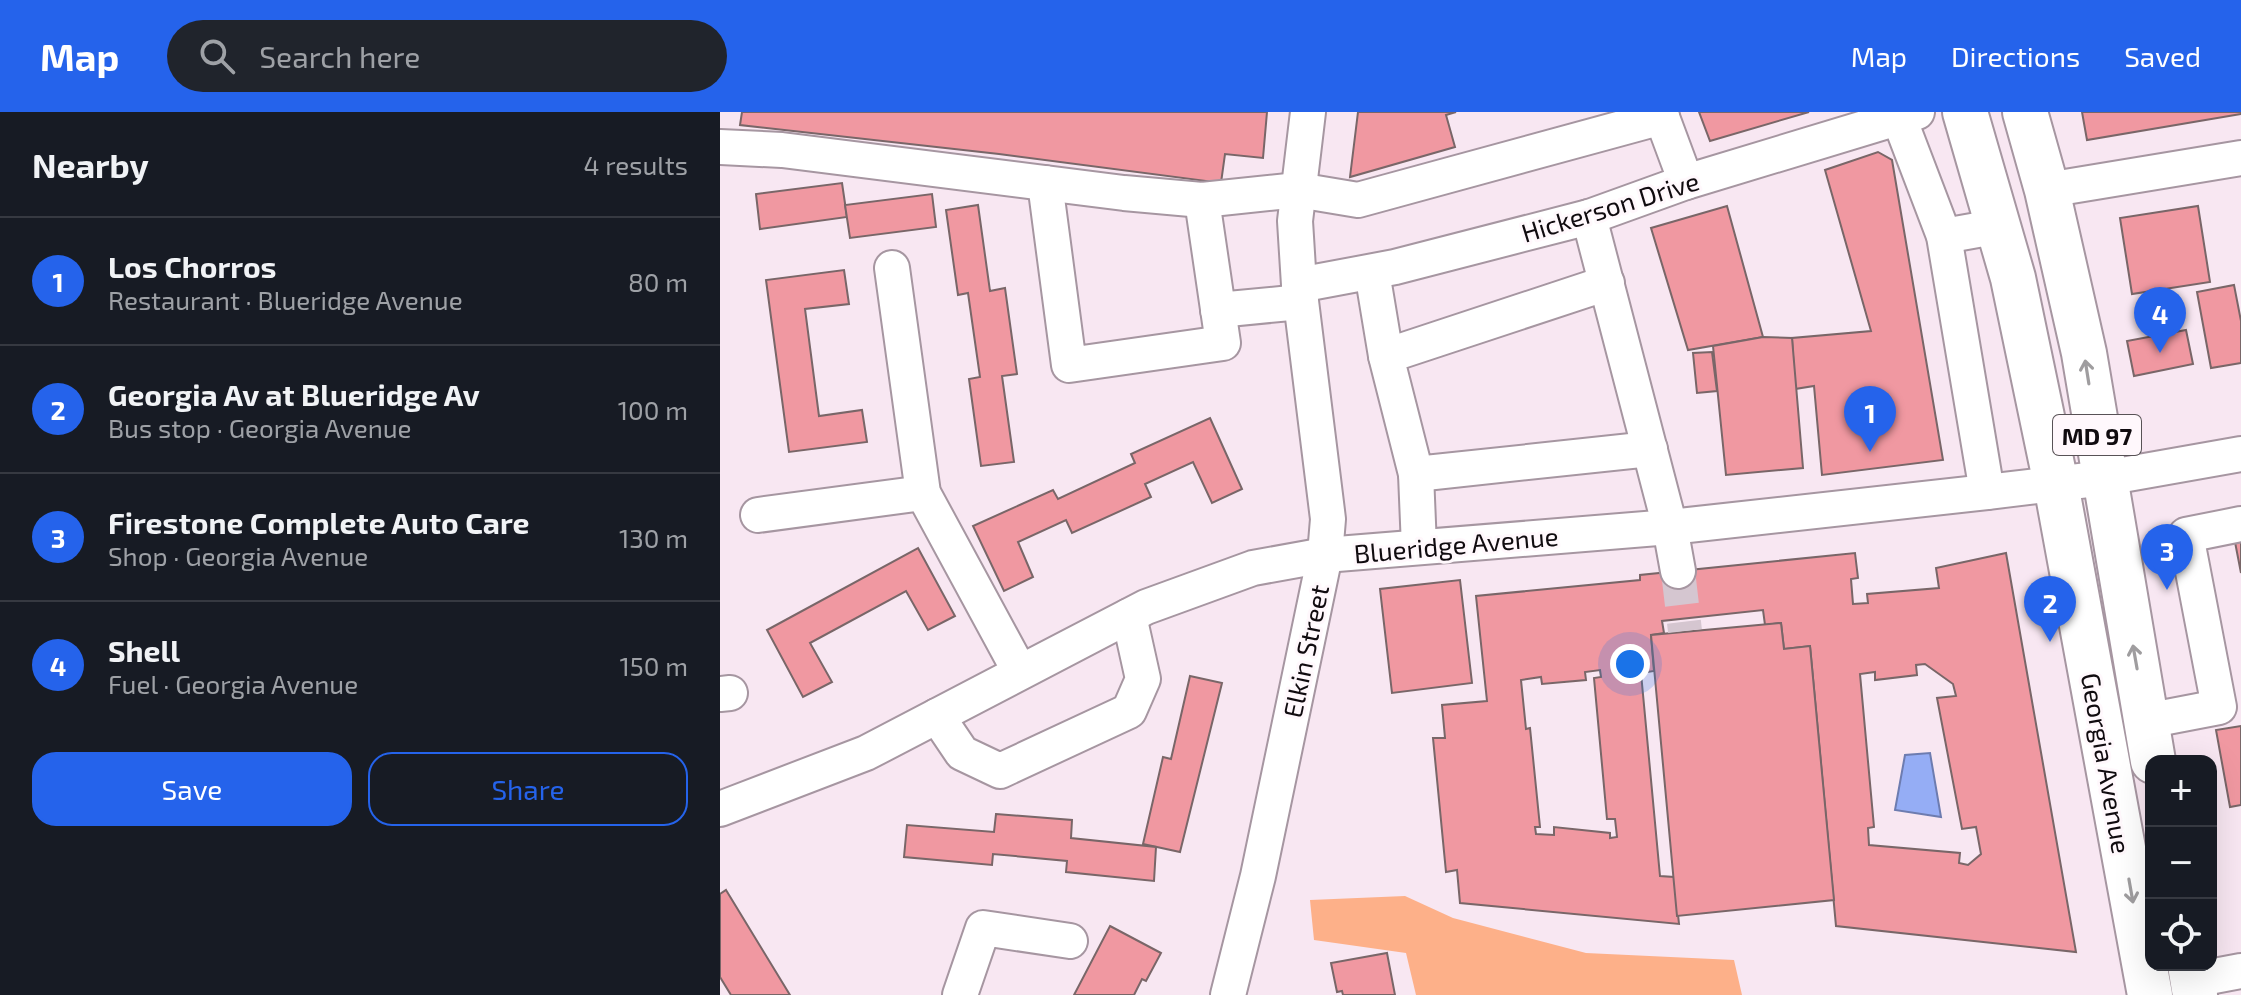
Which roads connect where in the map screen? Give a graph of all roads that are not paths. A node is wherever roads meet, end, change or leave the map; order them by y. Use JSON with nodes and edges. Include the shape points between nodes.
{"nodes":[{"id":1,"x":1308,"y":112,"type":"edge"},
{"id":2,"x":1965,"y":112,"type":"edge"},
{"id":3,"x":2025,"y":112,"type":"edge"},
{"id":4,"x":1661,"y":115,"type":"edge"},
{"id":5,"x":1894,"y":116,"type":"edge"},
{"id":6,"x":720,"y":147,"type":"edge"},
{"id":7,"x":2241,"y":159,"type":"edge"},
{"id":8,"x":1686,"y":182,"type":"junction"},
{"id":9,"x":1045,"y":183,"type":"junction"},
{"id":10,"x":1298,"y":190,"type":"junction"},
{"id":11,"x":2047,"y":190,"type":"junction"},
{"id":12,"x":1202,"y":200,"type":"junction"},
{"id":13,"x":1589,"y":217,"type":"junction"},
{"id":14,"x":2000,"y":226,"type":"junction"},
{"id":15,"x":1944,"y":236,"type":"junction"},
{"id":16,"x":892,"y":268,"type":"dead end"},
{"id":17,"x":1372,"y":272,"type":"junction"},
{"id":18,"x":1607,"y":283,"type":"junction"},
{"id":19,"x":1300,"y":294,"type":"junction"},
{"id":20,"x":1218,"y":310,"type":"junction"},
{"id":21,"x":1386,"y":356,"type":"junction"},
{"id":22,"x":1650,"y":449,"type":"junction"},
{"id":23,"x":2241,"y":454,"type":"edge"},
{"id":24,"x":1416,"y":474,"type":"junction"},
{"id":25,"x":2105,"y":478,"type":"junction"},
{"id":26,"x":2056,"y":484,"type":"junction"},
{"id":27,"x":1987,"y":492,"type":"junction"},
{"id":28,"x":923,"y":493,"type":"junction"},
{"id":29,"x":758,"y":515,"type":"dead end"},
{"id":30,"x":2241,"y":524,"type":"edge"},
{"id":31,"x":1670,"y":527,"type":"junction"},
{"id":32,"x":1419,"y":547,"type":"junction"},
{"id":33,"x":1325,"y":555,"type":"junction"},
{"id":34,"x":1678,"y":571,"type":"tunnel mouth"},
{"id":35,"x":1129,"y":616,"type":"junction"},
{"id":36,"x":1020,"y":672,"type":"junction"},
{"id":37,"x":937,"y":716,"type":"junction"},
{"id":38,"x":2149,"y":741,"type":"edge"},
{"id":39,"x":720,"y":809,"type":"edge"},
{"id":40,"x":1070,"y":941,"type":"dead end"},
{"id":41,"x":2241,"y":971,"type":"edge"},
{"id":42,"x":2193,"y":980,"type":"edge"},
{"id":43,"x":960,"y":995,"type":"edge"},
{"id":44,"x":1228,"y":995,"type":"edge"},
{"id":45,"x":2150,"y":995,"type":"edge"}],
"edges":[{"from":1,"to":10,"type":"street","name":"Elkin Street"},
{"from":2,"to":14,"type":"main road","name":"Georgia Avenue","number":"MD 97"},
{"from":3,"to":11,"type":"main road","name":"Georgia Avenue","number":"MD 97"},
{"from":4,"to":8,"type":"street"},
{"from":4,"to":10,"type":"street","via":[[1358,200]]},
{"from":5,"to":8,"type":"street","name":"Hickerson Drive"},
{"from":5,"to":15,"type":"street"},
{"from":6,"to":9,"type":"street"},
{"from":7,"to":11,"type":"street"},
{"from":8,"to":13,"type":"street","name":"Hickerson Drive"},
{"from":9,"to":12,"type":"street"},
{"from":9,"to":20,"type":"street","via":[[1069,365],[1223,343]]},
{"from":10,"to":12,"type":"street"},
{"from":10,"to":19,"type":"street","name":"Elkin Street"},
{"from":25,"to":11,"type":"main road","name":"Georgia Avenue","number":"MD 97","one_way":true,"via":[[2084,353]]},
{"from":12,"to":20,"type":"street"},
{"from":13,"to":17,"type":"street","name":"Hickerson Drive"},
{"from":13,"to":18,"type":"street"},
{"from":14,"to":15,"type":"street"},
{"from":14,"to":26,"type":"main road","name":"Georgia Avenue","number":"MD 97"},
{"from":15,"to":27,"type":"street"},
{"from":16,"to":28,"type":"street"},
{"from":17,"to":19,"type":"street","name":"Hickerson Drive"},
{"from":17,"to":21,"type":"street"},
{"from":18,"to":21,"type":"street"},
{"from":18,"to":22,"type":"street"},
{"from":19,"to":20,"type":"street","name":"Hickerson Drive"},
{"from":19,"to":33,"type":"street","name":"Elkin Street","via":[[1328,519]]},
{"from":21,"to":24,"type":"street"},
{"from":22,"to":24,"type":"street"},
{"from":22,"to":31,"type":"street"},
{"from":23,"to":25,"type":"street","name":"Blueridge Avenue"},
{"from":24,"to":32,"type":"street"},
{"from":25,"to":26,"type":"street","name":"Blueridge Avenue"},
{"from":38,"to":25,"type":"main road","name":"Georgia Avenue","number":"MD 97","one_way":true},
{"from":26,"to":27,"type":"street","name":"Blueridge Avenue"},
{"from":26,"to":45,"type":"main road","name":"Georgia Avenue","number":"MD 97","one_way":true},
{"from":27,"to":31,"type":"street","name":"Blueridge Avenue"},
{"from":28,"to":29,"type":"street"},
{"from":28,"to":36,"type":"street"},
{"from":30,"to":38,"type":"street","via":[[2186,535],[2219,707]]},
{"from":31,"to":32,"type":"street","name":"Blueridge Avenue"},
{"from":31,"to":34,"type":"street"},
{"from":32,"to":33,"type":"street","name":"Blueridge Avenue"},
{"from":33,"to":35,"type":"street","name":"Blueridge Avenue","via":[[1253,568]]},
{"from":33,"to":44,"type":"street","name":"Elkin Street"},
{"from":35,"to":36,"type":"street","name":"Blueridge Avenue"},
{"from":35,"to":37,"type":"street","via":[[1143,679],[1129,711],[1000,771],[962,753]]},
{"from":36,"to":37,"type":"street","name":"Blueridge Avenue"},
{"from":37,"to":39,"type":"street","name":"Blueridge Avenue","via":[[866,753]]},
{"from":40,"to":43,"type":"street","via":[[983,928]]},
{"from":41,"to":42,"type":"street"}]}
